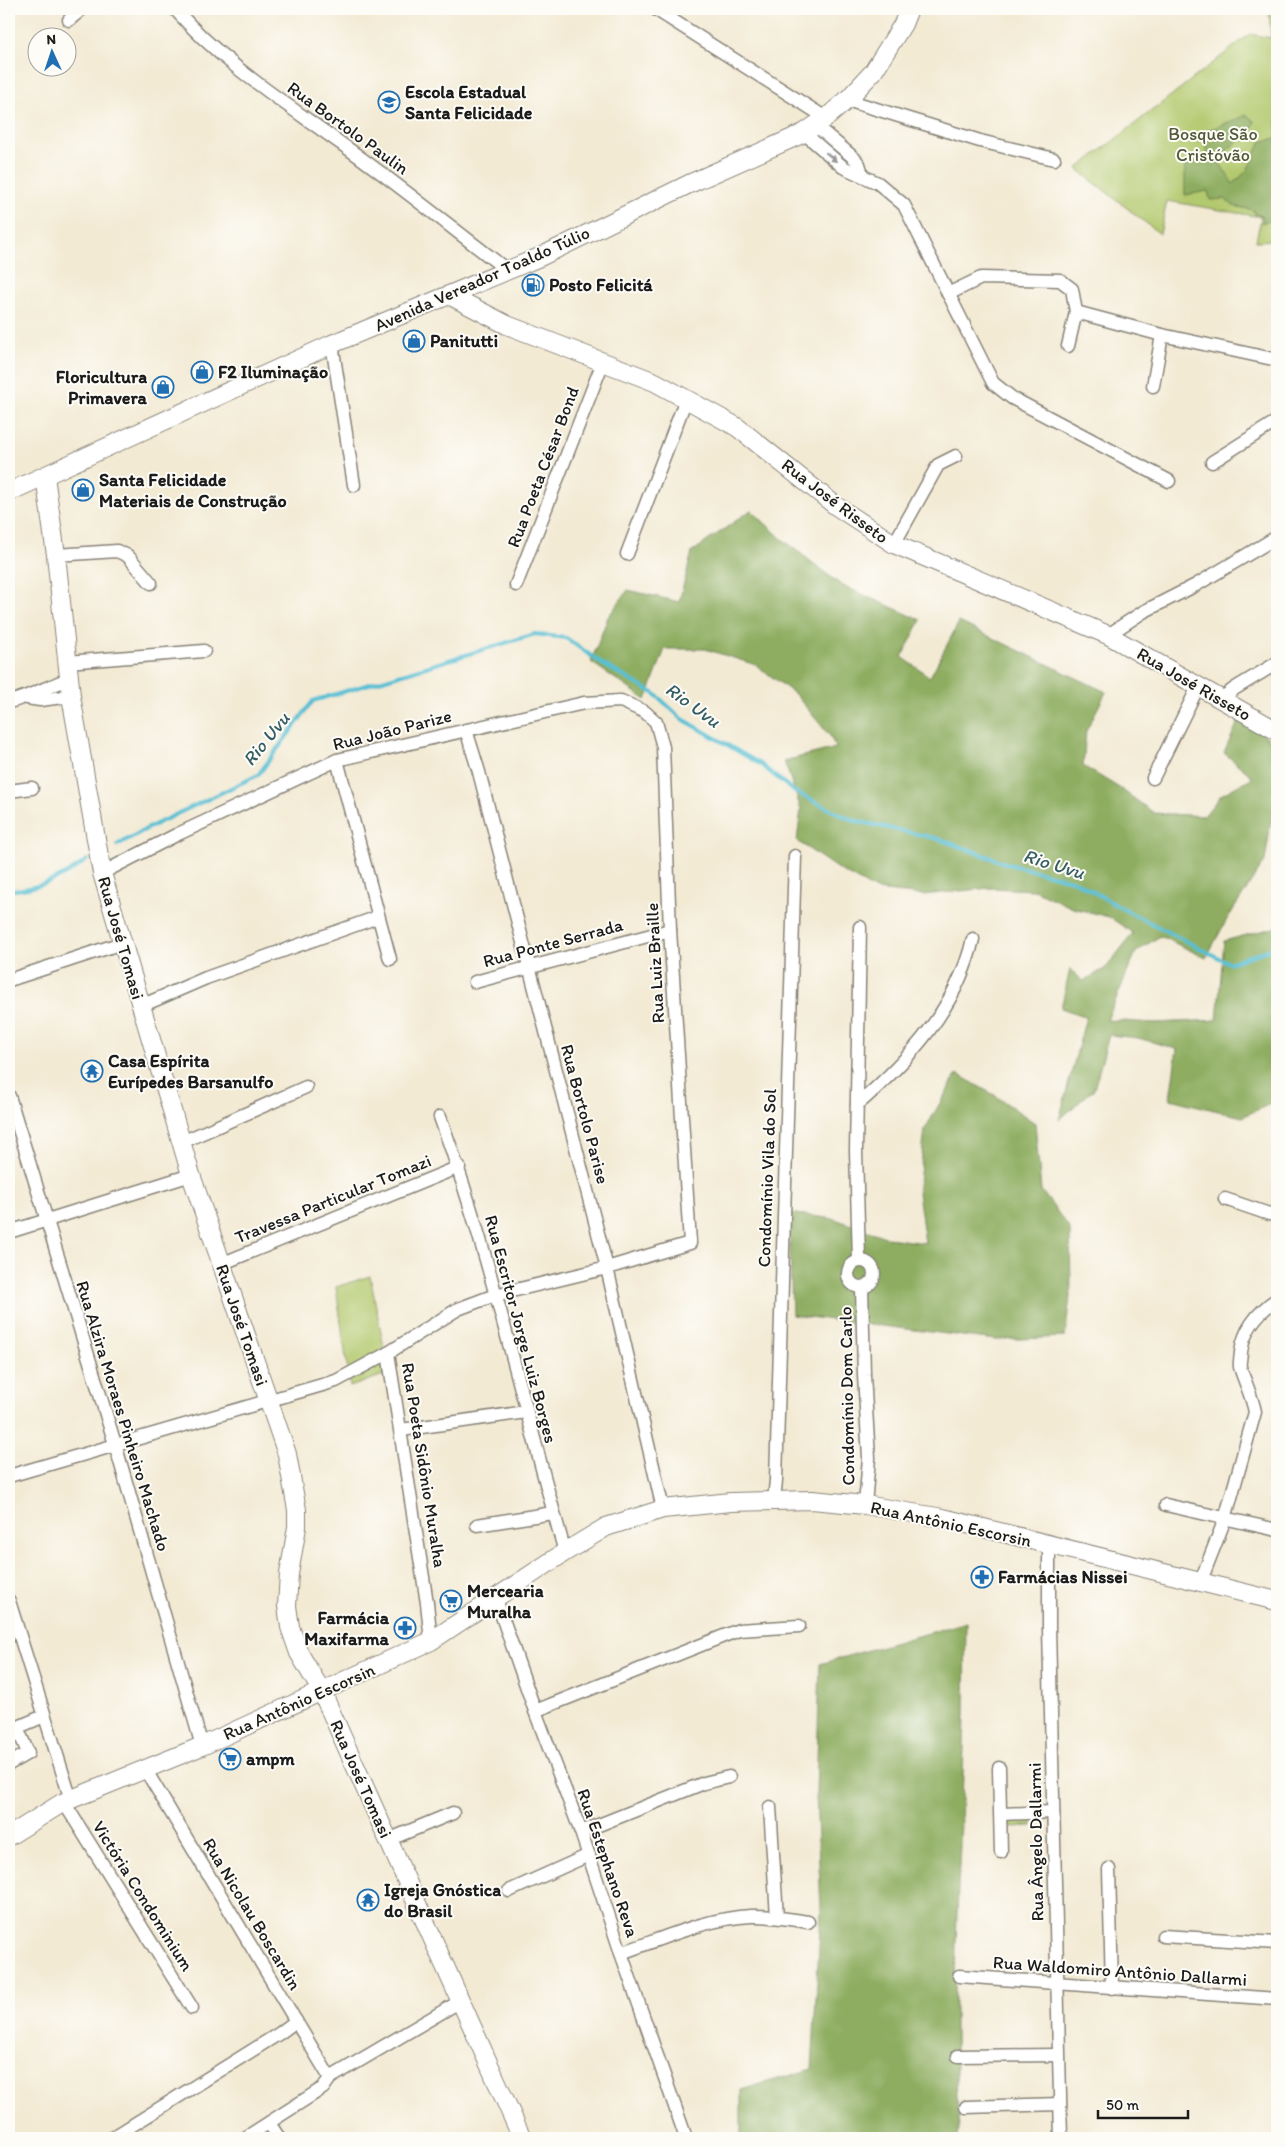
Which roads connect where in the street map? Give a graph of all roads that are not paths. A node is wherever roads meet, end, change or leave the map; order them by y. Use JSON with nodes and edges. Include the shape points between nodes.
{"nodes":[{"id":1,"x":82,"y":9,"type":"edge"},
{"id":2,"x":175,"y":9,"type":"edge"},
{"id":3,"x":655,"y":9,"type":"edge"},
{"id":4,"x":909,"y":9,"type":"edge"},
{"id":5,"x":69,"y":20,"type":"dead end"},
{"id":6,"x":847,"y":100,"type":"junction"},
{"id":7,"x":815,"y":126,"type":"junction"},
{"id":8,"x":1054,"y":159,"type":"dead end"},
{"id":9,"x":507,"y":270,"type":"junction"},
{"id":10,"x":948,"y":294,"type":"junction"},
{"id":11,"x":449,"y":295,"type":"junction"},
{"id":12,"x":1076,"y":312,"type":"junction"},
{"id":13,"x":1162,"y":335,"type":"junction"},
{"id":14,"x":332,"y":344,"type":"junction"},
{"id":15,"x":1068,"y":346,"type":"dead end"},
{"id":16,"x":1277,"y":360,"type":"edge"},
{"id":17,"x":603,"y":362,"type":"junction"},
{"id":18,"x":1153,"y":386,"type":"dead end"},
{"id":19,"x":686,"y":399,"type":"junction"},
{"id":20,"x":1277,"y":421,"type":"edge"},
{"id":21,"x":956,"y":456,"type":"dead end"},
{"id":22,"x":1212,"y":462,"type":"dead end"},
{"id":23,"x":45,"y":476,"type":"junction"},
{"id":24,"x":1169,"y":481,"type":"dead end"},
{"id":25,"x":354,"y":484,"type":"dead end"},
{"id":26,"x":9,"y":492,"type":"edge"},
{"id":27,"x":1277,"y":537,"type":"edge"},
{"id":28,"x":894,"y":544,"type":"junction"},
{"id":29,"x":627,"y":554,"type":"dead end"},
{"id":30,"x":56,"y":555,"type":"junction"},
{"id":31,"x":151,"y":583,"type":"dead end"},
{"id":32,"x":516,"y":585,"type":"dead end"},
{"id":33,"x":1108,"y":635,"type":"junction"},
{"id":34,"x":204,"y":651,"type":"dead end"},
{"id":35,"x":1277,"y":663,"type":"edge"},
{"id":36,"x":68,"y":670,"type":"junction"},
{"id":37,"x":1198,"y":687,"type":"junction"},
{"id":38,"x":71,"y":696,"type":"junction"},
{"id":39,"x":27,"y":698,"type":"junction"},
{"id":40,"x":1221,"y":699,"type":"junction"},
{"id":41,"x":621,"y":701,"type":"joint"},
{"id":42,"x":9,"y":702,"type":"edge"},
{"id":43,"x":466,"y":730,"type":"junction"},
{"id":44,"x":1277,"y":731,"type":"edge"},
{"id":45,"x":337,"y":760,"type":"junction"},
{"id":46,"x":1153,"y":778,"type":"dead end"},
{"id":47,"x":32,"y":788,"type":"dead end"},
{"id":48,"x":9,"y":791,"type":"edge"},
{"id":49,"x":794,"y":856,"type":"dead end"},
{"id":50,"x":102,"y":873,"type":"junction"},
{"id":51,"x":378,"y":917,"type":"junction"},
{"id":52,"x":860,"y":927,"type":"dead end"},
{"id":53,"x":670,"y":930,"type":"junction"},
{"id":54,"x":973,"y":939,"type":"dead end"},
{"id":55,"x":122,"y":943,"type":"junction"},
{"id":56,"x":390,"y":959,"type":"dead end"},
{"id":57,"x":529,"y":969,"type":"junction"},
{"id":58,"x":9,"y":980,"type":"edge"},
{"id":59,"x":475,"y":982,"type":"dead end"},
{"id":60,"x":141,"y":1006,"type":"junction"},
{"id":61,"x":306,"y":1087,"type":"dead end"},
{"id":62,"x":9,"y":1096,"type":"edge"},
{"id":63,"x":857,"y":1106,"type":"junction"},
{"id":64,"x":440,"y":1117,"type":"dead end"},
{"id":65,"x":182,"y":1142,"type":"junction"},
{"id":66,"x":458,"y":1167,"type":"junction"},
{"id":67,"x":191,"y":1175,"type":"junction"},
{"id":68,"x":1225,"y":1199,"type":"dead end"},
{"id":69,"x":1277,"y":1212,"type":"edge"},
{"id":70,"x":45,"y":1220,"type":"junction"},
{"id":71,"x":9,"y":1232,"type":"edge"},
{"id":72,"x":221,"y":1264,"type":"junction"},
{"id":73,"x":606,"y":1268,"type":"junction"},
{"id":74,"x":495,"y":1295,"type":"junction"},
{"id":75,"x":1277,"y":1299,"type":"edge"},
{"id":76,"x":388,"y":1353,"type":"junction"},
{"id":77,"x":268,"y":1401,"type":"junction"},
{"id":78,"x":526,"y":1412,"type":"junction"},
{"id":79,"x":401,"y":1430,"type":"junction"},
{"id":80,"x":115,"y":1444,"type":"junction"},
{"id":81,"x":9,"y":1476,"type":"edge"},
{"id":82,"x":774,"y":1501,"type":"junction"},
{"id":83,"x":866,"y":1505,"type":"junction"},
{"id":84,"x":1166,"y":1505,"type":"dead end"},
{"id":85,"x":663,"y":1509,"type":"junction"},
{"id":86,"x":553,"y":1513,"type":"junction"},
{"id":87,"x":1224,"y":1519,"type":"junction"},
{"id":88,"x":477,"y":1525,"type":"dead end"},
{"id":89,"x":1277,"y":1530,"type":"edge"},
{"id":90,"x":1049,"y":1545,"type":"junction"},
{"id":91,"x":565,"y":1552,"type":"junction"},
{"id":92,"x":1200,"y":1584,"type":"junction"},
{"id":93,"x":496,"y":1599,"type":"junction"},
{"id":94,"x":9,"y":1601,"type":"edge"},
{"id":95,"x":1277,"y":1601,"type":"edge"},
{"id":96,"x":799,"y":1626,"type":"dead end"},
{"id":97,"x":430,"y":1641,"type":"junction"},
{"id":98,"x":322,"y":1692,"type":"junction"},
{"id":99,"x":535,"y":1711,"type":"junction"},
{"id":100,"x":44,"y":1716,"type":"junction"},
{"id":101,"x":13,"y":1729,"type":"edge"},
{"id":102,"x":202,"y":1746,"type":"junction"},
{"id":103,"x":9,"y":1764,"type":"edge"},
{"id":104,"x":999,"y":1768,"type":"dead end"},
{"id":105,"x":145,"y":1769,"type":"junction"},
{"id":106,"x":729,"y":1778,"type":"dead end"},
{"id":107,"x":67,"y":1801,"type":"junction"},
{"id":108,"x":770,"y":1807,"type":"dead end"},
{"id":109,"x":1053,"y":1812,"type":"junction"},
{"id":110,"x":453,"y":1813,"type":"dead end"},
{"id":111,"x":1000,"y":1814,"type":"junction"},
{"id":112,"x":581,"y":1832,"type":"junction"},
{"id":113,"x":9,"y":1836,"type":"edge"},
{"id":114,"x":388,"y":1840,"type":"junction"},
{"id":115,"x":1001,"y":1852,"type":"dead end"},
{"id":116,"x":589,"y":1855,"type":"junction"},
{"id":117,"x":1109,"y":1869,"type":"dead end"},
{"id":118,"x":509,"y":1891,"type":"dead end"},
{"id":119,"x":777,"y":1917,"type":"junction"},
{"id":120,"x":808,"y":1922,"type":"dead end"},
{"id":121,"x":1163,"y":1936,"type":"dead end"},
{"id":122,"x":1277,"y":1943,"type":"edge"},
{"id":123,"x":621,"y":1953,"type":"junction"},
{"id":124,"x":959,"y":1976,"type":"dead end"},
{"id":125,"x":1056,"y":1984,"type":"junction"},
{"id":126,"x":1112,"y":1988,"type":"junction"},
{"id":127,"x":1277,"y":1999,"type":"edge"},
{"id":128,"x":459,"y":2002,"type":"junction"},
{"id":129,"x":192,"y":2008,"type":"dead end"},
{"id":130,"x":296,"y":2021,"type":"junction"},
{"id":131,"x":1058,"y":2055,"type":"junction"},
{"id":132,"x":958,"y":2056,"type":"dead end"},
{"id":133,"x":330,"y":2078,"type":"junction"},
{"id":134,"x":1060,"y":2104,"type":"junction"},
{"id":135,"x":966,"y":2107,"type":"dead end"},
{"id":136,"x":269,"y":2123,"type":"junction"},
{"id":137,"x":112,"y":2138,"type":"edge"},
{"id":138,"x":245,"y":2138,"type":"edge"},
{"id":139,"x":279,"y":2138,"type":"edge"},
{"id":140,"x":522,"y":2138,"type":"edge"},
{"id":141,"x":686,"y":2138,"type":"edge"},
{"id":142,"x":1060,"y":2138,"type":"edge"}],
"edges":[{"from":1,"to":5,"type":"street"},
{"from":2,"to":9,"type":"street","name":"Rua Bortolo Paulin","via":[[206,43],[235,67]]},
{"from":3,"to":7,"type":"street"},
{"from":4,"to":6,"type":"main road","name":"Avenida Vereador Toaldo Túlio","via":[[873,72]]},
{"from":6,"to":7,"type":"main road","name":"Avenida Vereador Toaldo Túlio"},
{"from":6,"to":8,"type":"street","via":[[980,141]]},
{"from":7,"to":9,"type":"main road","name":"Avenida Vereador Toaldo Túlio"},
{"from":7,"to":10,"type":"street","via":[[854,158],[862,174],[904,205]]},
{"from":9,"to":11,"type":"main road","name":"Avenida Vereador Toaldo Túlio"},
{"from":10,"to":12,"type":"street","via":[[981,278],[1060,280],[1072,289]]},
{"from":10,"to":24,"type":"street","via":[[993,383],[1012,398]]},
{"from":11,"to":14,"type":"main road","name":"Avenida Vereador Toaldo Túlio"},
{"from":11,"to":17,"type":"main road","name":"Rua José Risseto","via":[[506,325]]},
{"from":12,"to":13,"type":"street"},
{"from":12,"to":15,"type":"street"},
{"from":13,"to":16,"type":"street"},
{"from":13,"to":18,"type":"street"},
{"from":14,"to":23,"type":"main road","name":"Avenida Vereador Toaldo Túlio"},
{"from":14,"to":25,"type":"street"},
{"from":17,"to":19,"type":"main road","name":"Rua José Risseto","via":[[655,382]]},
{"from":17,"to":32,"type":"street","name":"Rua Poeta César Bond"},
{"from":19,"to":28,"type":"main road","name":"Rua José Risseto","via":[[737,427],[836,506]]},
{"from":19,"to":29,"type":"street"},
{"from":20,"to":22,"type":"street"},
{"from":21,"to":28,"type":"street","via":[[938,465]]},
{"from":23,"to":26,"type":"main road","name":"Avenida Vereador Toaldo Túlio"},
{"from":23,"to":30,"type":"main road","name":"Rua José Tomasi"},
{"from":27,"to":33,"type":"street"},
{"from":28,"to":33,"type":"main road","name":"Rua José Risseto"},
{"from":30,"to":31,"type":"street","via":[[118,551],[128,556]]},
{"from":30,"to":36,"type":"main road","name":"Rua José Tomasi"},
{"from":33,"to":37,"type":"main road","name":"Rua José Risseto"},
{"from":34,"to":36,"type":"street"},
{"from":35,"to":40,"type":"street"},
{"from":36,"to":38,"type":"main road","name":"Rua José Tomasi"},
{"from":36,"to":39,"type":"street"},
{"from":37,"to":40,"type":"main road","name":"Rua José Risseto"},
{"from":37,"to":46,"type":"street"},
{"from":38,"to":39,"type":"street","via":[[40,700]]},
{"from":38,"to":50,"type":"main road","name":"Rua José Tomasi"},
{"from":39,"to":42,"type":"street"},
{"from":40,"to":44,"type":"main road","name":"Rua José Risseto"},
{"from":41,"to":43,"type":"street","name":"Rua João Parize","via":[[584,702]]},
{"from":41,"to":53,"type":"street","name":"Rua Luiz Braille","via":[[645,712],[656,722],[663,747]]},
{"from":43,"to":45,"type":"street","name":"Rua João Parize"},
{"from":43,"to":57,"type":"street","name":"Rua Bortolo Parise"},
{"from":45,"to":50,"type":"street","name":"Rua João Parize"},
{"from":45,"to":51,"type":"street"},
{"from":47,"to":48,"type":"street"},
{"from":49,"to":82,"type":"street","name":"Condomínio Vila do Sol"},
{"from":50,"to":55,"type":"main road","name":"Rua José Tomasi"},
{"from":51,"to":56,"type":"street"},
{"from":51,"to":60,"type":"street","via":[[206,978]]},
{"from":52,"to":63,"type":"street","name":"Condomínio Dom Carlo"},
{"from":53,"to":57,"type":"street","name":"Rua Ponte Serrada"},
{"from":53,"to":73,"type":"street","name":"Rua Luiz Braille","via":[[690,1244]]},
{"from":54,"to":63,"type":"street","via":[[952,997],[894,1073]]},
{"from":55,"to":58,"type":"street"},
{"from":55,"to":60,"type":"main road","name":"Rua José Tomasi"},
{"from":57,"to":59,"type":"street","name":"Rua Ponte Serrada"},
{"from":57,"to":73,"type":"street","name":"Rua Bortolo Parise"},
{"from":60,"to":65,"type":"main road","name":"Rua José Tomasi"},
{"from":61,"to":65,"type":"street"},
{"from":62,"to":70,"type":"street","name":"Rua Alzira Moraes Pinheiro Machado"},
{"from":63,"to":83,"type":"street","name":"Condomínio Dom Carlo","via":[[859,1260],[868,1262],[874,1276],[870,1284],[862,1287],[869,1458]]},
{"from":64,"to":66,"type":"street","name":"Rua Escritor Jorge Luiz Borges"},
{"from":65,"to":67,"type":"main road","name":"Rua José Tomasi"},
{"from":66,"to":72,"type":"street","name":"Travessa Particular Tomazi"},
{"from":66,"to":74,"type":"street","name":"Rua Escritor Jorge Luiz Borges"},
{"from":67,"to":70,"type":"street"},
{"from":67,"to":72,"type":"main road","name":"Rua José Tomasi"},
{"from":68,"to":69,"type":"street","via":[[1269,1214]]},
{"from":70,"to":71,"type":"street"},
{"from":70,"to":80,"type":"street","name":"Rua Alzira Moraes Pinheiro Machado"},
{"from":72,"to":77,"type":"main road","name":"Rua José Tomasi"},
{"from":73,"to":74,"type":"street"},
{"from":73,"to":85,"type":"street","name":"Rua Bortolo Parise"},
{"from":74,"to":76,"type":"street","via":[[458,1309]]},
{"from":74,"to":78,"type":"street","name":"Rua Escritor Jorge Luiz Borges"},
{"from":75,"to":87,"type":"street","via":[[1252,1321],[1242,1341],[1240,1366],[1255,1412]]},
{"from":76,"to":77,"type":"street","via":[[336,1381]]},
{"from":76,"to":79,"type":"street","name":"Rua Poeta Sidônio Muralha"},
{"from":77,"to":80,"type":"street"},
{"from":77,"to":98,"type":"main road","name":"Rua José Tomasi","via":[[287,1454],[297,1510],[287,1606],[290,1627],[299,1653]]},
{"from":78,"to":79,"type":"street"},
{"from":78,"to":86,"type":"street","name":"Rua Escritor Jorge Luiz Borges"},
{"from":79,"to":97,"type":"street","name":"Rua Poeta Sidônio Muralha"},
{"from":80,"to":81,"type":"street"},
{"from":80,"to":102,"type":"street","name":"Rua Alzira Moraes Pinheiro Machado"},
{"from":82,"to":83,"type":"main road","name":"Rua Antônio Escorsin","via":[[812,1500]]},
{"from":82,"to":85,"type":"main road","name":"Rua Antônio Escorsin"},
{"from":83,"to":90,"type":"main road","name":"Rua Antônio Escorsin","via":[[943,1518]]},
{"from":84,"to":87,"type":"street"},
{"from":85,"to":91,"type":"main road","name":"Rua Antônio Escorsin","via":[[606,1527]]},
{"from":86,"to":88,"type":"street"},
{"from":86,"to":91,"type":"street","name":"Rua Escritor Jorge Luiz Borges"},
{"from":87,"to":89,"type":"street"},
{"from":87,"to":92,"type":"street"},
{"from":90,"to":92,"type":"main road","name":"Rua Antônio Escorsin"},
{"from":90,"to":109,"type":"street","name":"Rua Ângelo Dallarmi"},
{"from":91,"to":93,"type":"main road","name":"Rua Antônio Escorsin"},
{"from":92,"to":95,"type":"main road","name":"Rua Antônio Escorsin"},
{"from":93,"to":97,"type":"main road","name":"Rua Antônio Escorsin"},
{"from":93,"to":99,"type":"street","name":"Rua Estephano Reva"},
{"from":94,"to":100,"type":"street","name":"Victória Condominium"},
{"from":96,"to":99,"type":"street","via":[[739,1630],[726,1634]]},
{"from":97,"to":98,"type":"main road","name":"Rua Antônio Escorsin"},
{"from":98,"to":102,"type":"main road","name":"Rua Antônio Escorsin"},
{"from":98,"to":114,"type":"main road","name":"Rua José Tomasi"},
{"from":99,"to":112,"type":"street","name":"Rua Estephano Reva"},
{"from":100,"to":101,"type":"street"},
{"from":100,"to":107,"type":"street","name":"Victória Condominium"},
{"from":101,"to":103,"type":"street","via":[[28,1753]]},
{"from":102,"to":105,"type":"main road","name":"Rua Antônio Escorsin"},
{"from":104,"to":111,"type":"street"},
{"from":105,"to":107,"type":"main road","name":"Rua Antônio Escorsin"},
{"from":105,"to":130,"type":"street","name":"Rua Nicolau Boscardin"},
{"from":106,"to":112,"type":"street","via":[[704,1783]]},
{"from":107,"to":113,"type":"main road","name":"Rua Antônio Escorsin"},
{"from":107,"to":129,"type":"street","name":"Victória Condominium","via":[[70,1812]]},
{"from":108,"to":119,"type":"street"},
{"from":109,"to":111,"type":"street"},
{"from":109,"to":125,"type":"street","name":"Rua Ângelo Dallarmi"},
{"from":110,"to":114,"type":"street"},
{"from":111,"to":115,"type":"street"},
{"from":112,"to":116,"type":"street","name":"Rua Estephano Reva"},
{"from":114,"to":128,"type":"main road","name":"Rua José Tomasi"},
{"from":116,"to":118,"type":"street"},
{"from":116,"to":123,"type":"street","name":"Rua Estephano Reva"},
{"from":117,"to":126,"type":"street"},
{"from":119,"to":120,"type":"street"},
{"from":119,"to":123,"type":"street","via":[[750,1916],[710,1922]]},
{"from":121,"to":122,"type":"street"},
{"from":123,"to":141,"type":"street","name":"Rua Estephano Reva"},
{"from":124,"to":125,"type":"street","name":"Rua Waldomiro Antônio Dallarmi"},
{"from":125,"to":126,"type":"street","name":"Rua Waldomiro Antônio Dallarmi"},
{"from":125,"to":131,"type":"street","name":"Rua Ângelo Dallarmi"},
{"from":126,"to":127,"type":"street","name":"Rua Waldomiro Antônio Dallarmi"},
{"from":128,"to":133,"type":"street"},
{"from":128,"to":140,"type":"main road","name":"Rua José Tomasi"},
{"from":130,"to":133,"type":"street","name":"Rua Nicolau Boscardin"},
{"from":130,"to":137,"type":"street"},
{"from":131,"to":132,"type":"street"},
{"from":131,"to":134,"type":"street","name":"Rua Ângelo Dallarmi"},
{"from":133,"to":136,"type":"street","via":[[323,2088]]},
{"from":134,"to":135,"type":"street"},
{"from":134,"to":142,"type":"street","name":"Rua Ângelo Dallarmi"},
{"from":136,"to":138,"type":"street"},
{"from":136,"to":139,"type":"street"}]}
